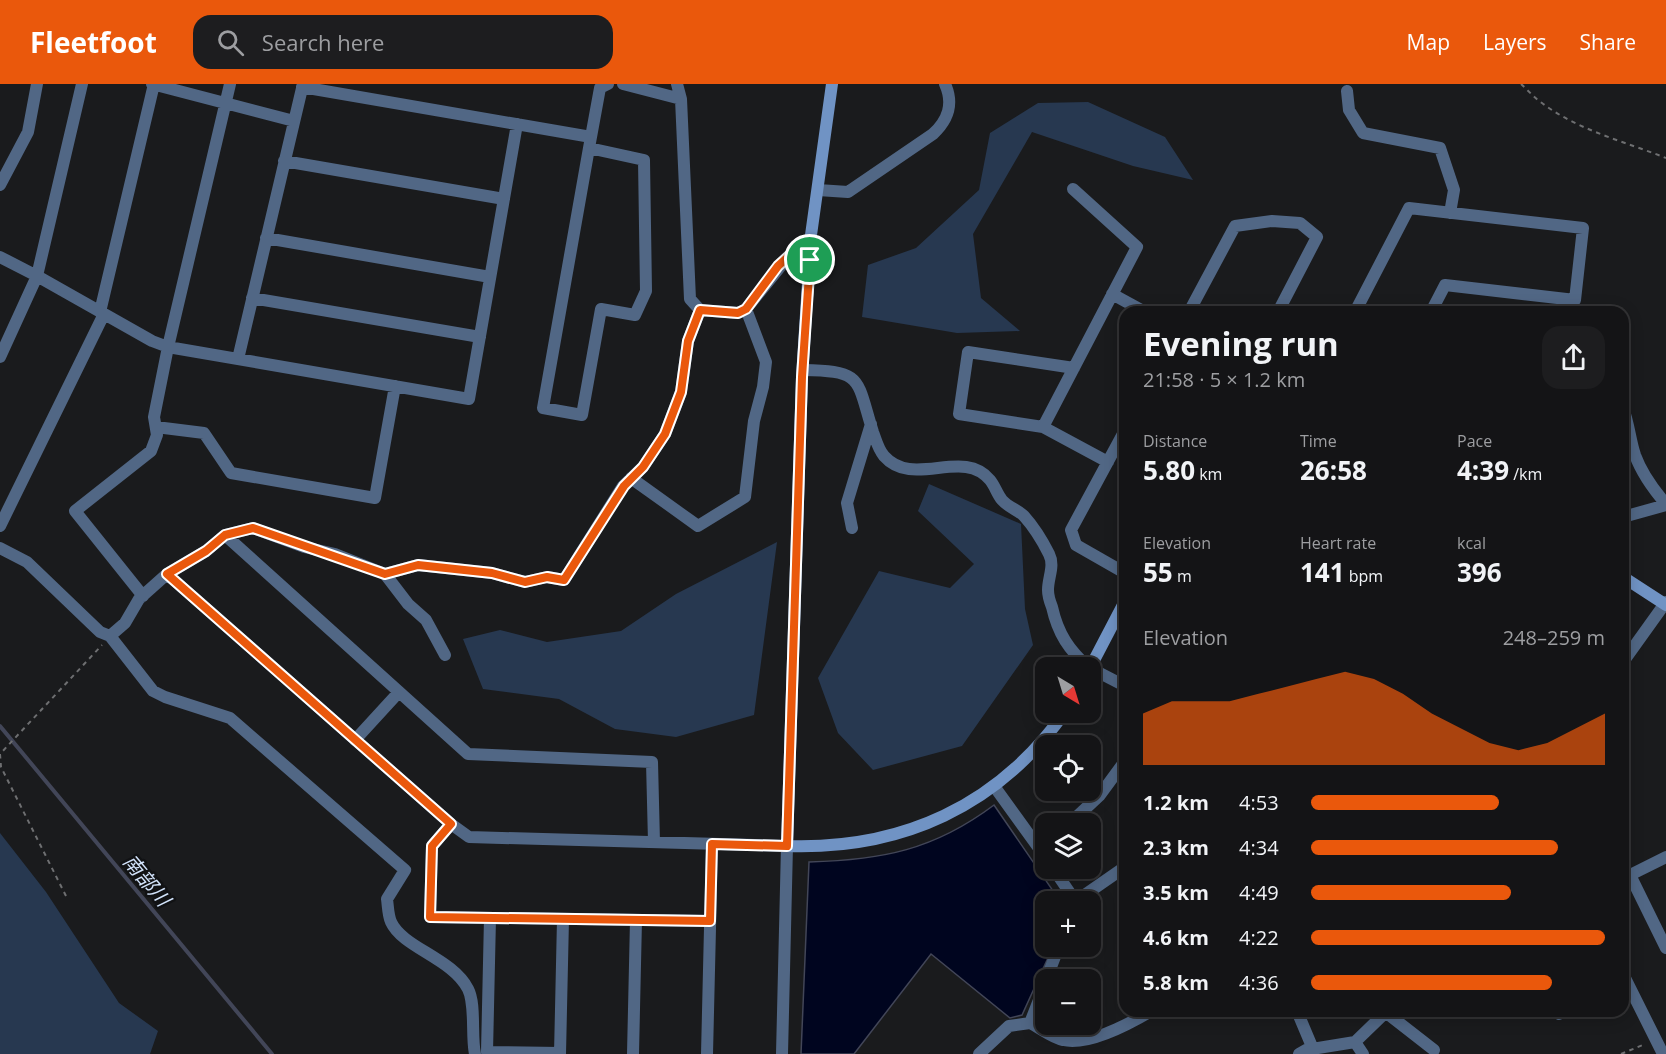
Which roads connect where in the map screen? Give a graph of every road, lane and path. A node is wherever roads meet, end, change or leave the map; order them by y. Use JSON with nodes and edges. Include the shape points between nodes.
{"nodes":[{"id":1,"x":37,"y":84,"type":"edge"},
{"id":2,"x":82,"y":84,"type":"edge"},
{"id":3,"x":153,"y":84,"type":"edge"},
{"id":4,"x":230,"y":84,"type":"edge"},
{"id":5,"x":608,"y":84,"type":"edge"},
{"id":6,"x":622,"y":84,"type":"edge"},
{"id":7,"x":677,"y":84,"type":"edge"},
{"id":8,"x":832,"y":84,"type":"edge"},
{"id":9,"x":945,"y":84,"type":"edge"},
{"id":10,"x":1521,"y":84,"type":"edge"},
{"id":11,"x":302,"y":86,"type":"edge"},
{"id":12,"x":1347,"y":91,"type":"dead end"},
{"id":13,"x":681,"y":99,"type":"junction"},
{"id":14,"x":226,"y":103,"type":"junction"},
{"id":15,"x":294,"y":120,"type":"junction"},
{"id":16,"x":518,"y":124,"type":"junction"},
{"id":17,"x":590,"y":143,"type":"junction"},
{"id":18,"x":1666,"y":158,"type":"edge"},
{"id":19,"x":285,"y":161,"type":"junction"},
{"id":20,"x":0,"y":185,"type":"edge"},
{"id":21,"x":1073,"y":189,"type":"dead end"},
{"id":22,"x":818,"y":190,"type":"junction"},
{"id":23,"x":504,"y":199,"type":"junction"},
{"id":24,"x":1450,"y":213,"type":"junction"},
{"id":25,"x":266,"y":238,"type":"junction"},
{"id":26,"x":0,"y":257,"type":"edge"},
{"id":27,"x":810,"y":260,"type":"junction"},
{"id":28,"x":37,"y":276,"type":"junction"},
{"id":29,"x":490,"y":277,"type":"junction"},
{"id":30,"x":1112,"y":294,"type":"junction"},
{"id":31,"x":252,"y":298,"type":"junction"},
{"id":32,"x":1134,"y":306,"type":"edge"},
{"id":33,"x":1192,"y":306,"type":"edge"},
{"id":34,"x":1281,"y":306,"type":"edge"},
{"id":35,"x":1358,"y":306,"type":"edge"},
{"id":36,"x":1434,"y":306,"type":"edge"},
{"id":37,"x":746,"y":309,"type":"junction"},
{"id":38,"x":700,"y":310,"type":"junction"},
{"id":39,"x":102,"y":313,"type":"junction"},
{"id":40,"x":480,"y":337,"type":"junction"},
{"id":41,"x":168,"y":347,"type":"junction"},
{"id":42,"x":0,"y":357,"type":"edge"},
{"id":43,"x":238,"y":359,"type":"junction"},
{"id":44,"x":1074,"y":368,"type":"junction"},
{"id":45,"x":803,"y":370,"type":"junction"},
{"id":46,"x":395,"y":386,"type":"junction"},
{"id":47,"x":871,"y":424,"type":"junction"},
{"id":48,"x":1629,"y":425,"type":"edge"},
{"id":49,"x":156,"y":427,"type":"junction"},
{"id":50,"x":1043,"y":427,"type":"junction"},
{"id":51,"x":1119,"y":441,"type":"edge"},
{"id":52,"x":1629,"y":455,"type":"edge"},
{"id":53,"x":1108,"y":462,"type":"junction"},
{"id":54,"x":631,"y":478,"type":"junction"},
{"id":55,"x":1666,"y":504,"type":"edge"},
{"id":56,"x":1629,"y":515,"type":"edge"},
{"id":57,"x":0,"y":526,"type":"edge"},
{"id":58,"x":852,"y":528,"type":"dead end"},
{"id":59,"x":225,"y":535,"type":"junction"},
{"id":60,"x":0,"y":548,"type":"edge"},
{"id":61,"x":1119,"y":570,"type":"edge"},
{"id":62,"x":167,"y":574,"type":"junction"},
{"id":63,"x":385,"y":574,"type":"junction"},
{"id":64,"x":1629,"y":581,"type":"edge"},
{"id":65,"x":143,"y":596,"type":"junction"},
{"id":66,"x":1666,"y":603,"type":"edge"},
{"id":67,"x":1119,"y":612,"type":"edge"},
{"id":68,"x":110,"y":636,"type":"junction"},
{"id":69,"x":1629,"y":654,"type":"edge"},
{"id":70,"x":445,"y":655,"type":"dead end"},
{"id":71,"x":1078,"y":657,"type":"edge"},
{"id":72,"x":1096,"y":657,"type":"edge"},
{"id":73,"x":1101,"y":674,"type":"edge"},
{"id":74,"x":1119,"y":683,"type":"edge"},
{"id":75,"x":399,"y":692,"type":"junction"},
{"id":76,"x":1057,"y":723,"type":"edge"},
{"id":77,"x":356,"y":740,"type":"junction"},
{"id":78,"x":1119,"y":769,"type":"edge"},
{"id":79,"x":994,"y":786,"type":"junction"},
{"id":80,"x":1081,"y":813,"type":"edge"},
{"id":81,"x":451,"y":824,"type":"junction"},
{"id":82,"x":1035,"y":837,"type":"edge"},
{"id":83,"x":654,"y":842,"type":"junction"},
{"id":84,"x":712,"y":844,"type":"junction"},
{"id":85,"x":787,"y":846,"type":"junction"},
{"id":86,"x":1666,"y":857,"type":"edge"},
{"id":87,"x":1119,"y":876,"type":"edge"},
{"id":88,"x":1093,"y":891,"type":"edge"},
{"id":89,"x":66,"y":896,"type":"dead end"},
{"id":90,"x":490,"y":918,"type":"junction"},
{"id":91,"x":563,"y":919,"type":"junction"},
{"id":92,"x":636,"y":920,"type":"junction"},
{"id":93,"x":710,"y":921,"type":"junction"},
{"id":94,"x":1666,"y":948,"type":"edge"},
{"id":95,"x":1629,"y":989,"type":"edge"},
{"id":96,"x":1035,"y":1010,"type":"edge"},
{"id":97,"x":1141,"y":1017,"type":"edge"},
{"id":98,"x":1299,"y":1017,"type":"edge"},
{"id":99,"x":1380,"y":1017,"type":"edge"},
{"id":100,"x":1393,"y":1017,"type":"edge"},
{"id":101,"x":1030,"y":1023,"type":"junction"},
{"id":102,"x":1656,"y":1040,"type":"junction"},
{"id":103,"x":1355,"y":1042,"type":"junction"},
{"id":104,"x":1313,"y":1049,"type":"junction"},
{"id":105,"x":1434,"y":1050,"type":"dead end"},
{"id":106,"x":475,"y":1054,"type":"edge"},
{"id":107,"x":560,"y":1054,"type":"edge"},
{"id":108,"x":633,"y":1054,"type":"edge"},
{"id":109,"x":707,"y":1054,"type":"edge"},
{"id":110,"x":782,"y":1054,"type":"edge"},
{"id":111,"x":979,"y":1054,"type":"edge"},
{"id":112,"x":1299,"y":1054,"type":"edge"},
{"id":113,"x":1363,"y":1054,"type":"edge"},
{"id":114,"x":1621,"y":1054,"type":"edge"},
{"id":115,"x":1663,"y":1054,"type":"edge"}],
"edges":[{"from":1,"to":20,"type":"street","via":[[28,132]]},
{"from":2,"to":28,"type":"street"},
{"from":3,"to":14,"type":"street"},
{"from":3,"to":39,"type":"street"},
{"from":4,"to":14,"type":"street"},
{"from":5,"to":17,"type":"street","via":[[600,88]]},
{"from":6,"to":13,"type":"street"},
{"from":7,"to":13,"type":"street"},
{"from":8,"to":22,"type":"street"},
{"from":9,"to":22,"type":"street","via":[[949,109],[945,123],[933,134],[848,192]]},
{"from":10,"to":18,"type":"path","via":[[1542,104],[1596,133]]},
{"from":11,"to":15,"type":"street"},
{"from":11,"to":16,"type":"street"},
{"from":12,"to":24,"type":"street","via":[[1349,110],[1363,133],[1440,148],[1454,190]]},
{"from":13,"to":38,"type":"street","via":[[690,299]]},
{"from":14,"to":15,"type":"street"},
{"from":14,"to":41,"type":"street"},
{"from":15,"to":19,"type":"street"},
{"from":16,"to":17,"type":"street"},
{"from":16,"to":23,"type":"street"},
{"from":17,"to":17,"type":"street","via":[[543,408],[582,415],[600,309],[634,315],[646,291],[644,160]]},
{"from":19,"to":23,"type":"street"},
{"from":19,"to":25,"type":"street"},
{"from":21,"to":30,"type":"street","via":[[1137,247]]},
{"from":22,"to":27,"type":"street"},
{"from":23,"to":29,"type":"street"},
{"from":24,"to":35,"type":"street","via":[[1409,208]]},
{"from":24,"to":36,"type":"street","via":[[1583,228],[1575,300],[1445,285]]},
{"from":25,"to":29,"type":"street"},
{"from":25,"to":31,"type":"street"},
{"from":26,"to":28,"type":"street"},
{"from":27,"to":37,"type":"street","via":[[789,256]]},
{"from":27,"to":45,"type":"street"},
{"from":28,"to":39,"type":"street"},
{"from":28,"to":42,"type":"street"},
{"from":29,"to":40,"type":"street"},
{"from":30,"to":32,"type":"street"},
{"from":30,"to":44,"type":"street"},
{"from":31,"to":40,"type":"street"},
{"from":31,"to":43,"type":"street"},
{"from":33,"to":34,"type":"street","via":[[1235,226],[1272,221],[1300,223],[1317,237]]},
{"from":37,"to":38,"type":"street","via":[[738,313]]},
{"from":37,"to":54,"type":"street","via":[[766,362],[745,497],[698,526]]},
{"from":38,"to":54,"type":"street","via":[[688,341],[681,392],[665,434]]},
{"from":39,"to":41,"type":"street"},
{"from":39,"to":57,"type":"street"},
{"from":40,"to":46,"type":"street","via":[[469,399]]},
{"from":41,"to":43,"type":"street"},
{"from":41,"to":49,"type":"street","via":[[154,417]]},
{"from":43,"to":46,"type":"street"},
{"from":44,"to":50,"type":"street"},
{"from":44,"to":50,"type":"street","via":[[968,352],[959,414]]},
{"from":45,"to":47,"type":"street","via":[[838,371],[850,376],[859,385]]},
{"from":45,"to":85,"type":"street"},
{"from":46,"to":49,"type":"street","via":[[375,498],[231,473],[204,433]]},
{"from":47,"to":58,"type":"street","via":[[847,503]]},
{"from":47,"to":71,"type":"street","via":[[878,446],[895,465],[911,470],[967,466],[990,480],[1000,498],[1023,515],[1050,555],[1053,566],[1048,592],[1061,636]]},
{"from":48,"to":52,"type":"street"},
{"from":49,"to":65,"type":"street","via":[[151,451],[75,511]]},
{"from":50,"to":53,"type":"street"},
{"from":51,"to":53,"type":"street"},
{"from":52,"to":55,"type":"street"},
{"from":53,"to":61,"type":"street","via":[[1071,530],[1076,545]]},
{"from":54,"to":63,"type":"street","via":[[564,580],[547,577],[525,582],[492,573],[418,565]]},
{"from":55,"to":56,"type":"street"},
{"from":59,"to":62,"type":"street"},
{"from":59,"to":63,"type":"street","via":[[253,528]]},
{"from":59,"to":75,"type":"street"},
{"from":60,"to":68,"type":"street","via":[[27,562],[100,632]]},
{"from":62,"to":65,"type":"street"},
{"from":62,"to":77,"type":"street"},
{"from":63,"to":70,"type":"street","via":[[426,620]]},
{"from":64,"to":66,"type":"street"},
{"from":65,"to":68,"type":"street","via":[[125,623]]},
{"from":66,"to":69,"type":"street"},
{"from":67,"to":72,"type":"street"},
{"from":68,"to":89,"type":"path","via":[[0,754],[1,767]]},
{"from":68,"to":106,"type":"street","via":[[153,691],[231,718],[405,870],[387,899],[391,923],[462,978],[470,992]]},
{"from":73,"to":74,"type":"street"},
{"from":75,"to":77,"type":"street"},
{"from":75,"to":83,"type":"street","via":[[468,754],[652,762]]},
{"from":76,"to":79,"type":"street"},
{"from":77,"to":81,"type":"street"},
{"from":78,"to":80,"type":"street"},
{"from":79,"to":82,"type":"street"},
{"from":79,"to":85,"type":"street","via":[[914,830],[844,844]]},
{"from":81,"to":83,"type":"street","via":[[469,837]]},
{"from":81,"to":90,"type":"street","via":[[432,846],[430,917]]},
{"from":83,"to":84,"type":"street"},
{"from":84,"to":85,"type":"street"},
{"from":84,"to":93,"type":"street"},
{"from":85,"to":110,"type":"street"},
{"from":86,"to":94,"type":"street","via":[[1630,875]]},
{"from":87,"to":88,"type":"street"},
{"from":90,"to":91,"type":"street"},
{"from":90,"to":107,"type":"street","via":[[487,1052]]},
{"from":91,"to":92,"type":"street"},
{"from":91,"to":107,"type":"street"},
{"from":92,"to":93,"type":"street"},
{"from":92,"to":108,"type":"street"},
{"from":93,"to":109,"type":"street"},
{"from":95,"to":102,"type":"street"},
{"from":96,"to":101,"type":"street"},
{"from":97,"to":101,"type":"street","via":[[1084,1041],[1063,1040]]},
{"from":98,"to":104,"type":"street"},
{"from":99,"to":103,"type":"street"},
{"from":100,"to":105,"type":"street"},
{"from":101,"to":111,"type":"street","via":[[1009,1026]]},
{"from":102,"to":114,"type":"path"},
{"from":102,"to":115,"type":"street"},
{"from":103,"to":104,"type":"street"},
{"from":103,"to":113,"type":"street"},
{"from":104,"to":112,"type":"street"}]}
